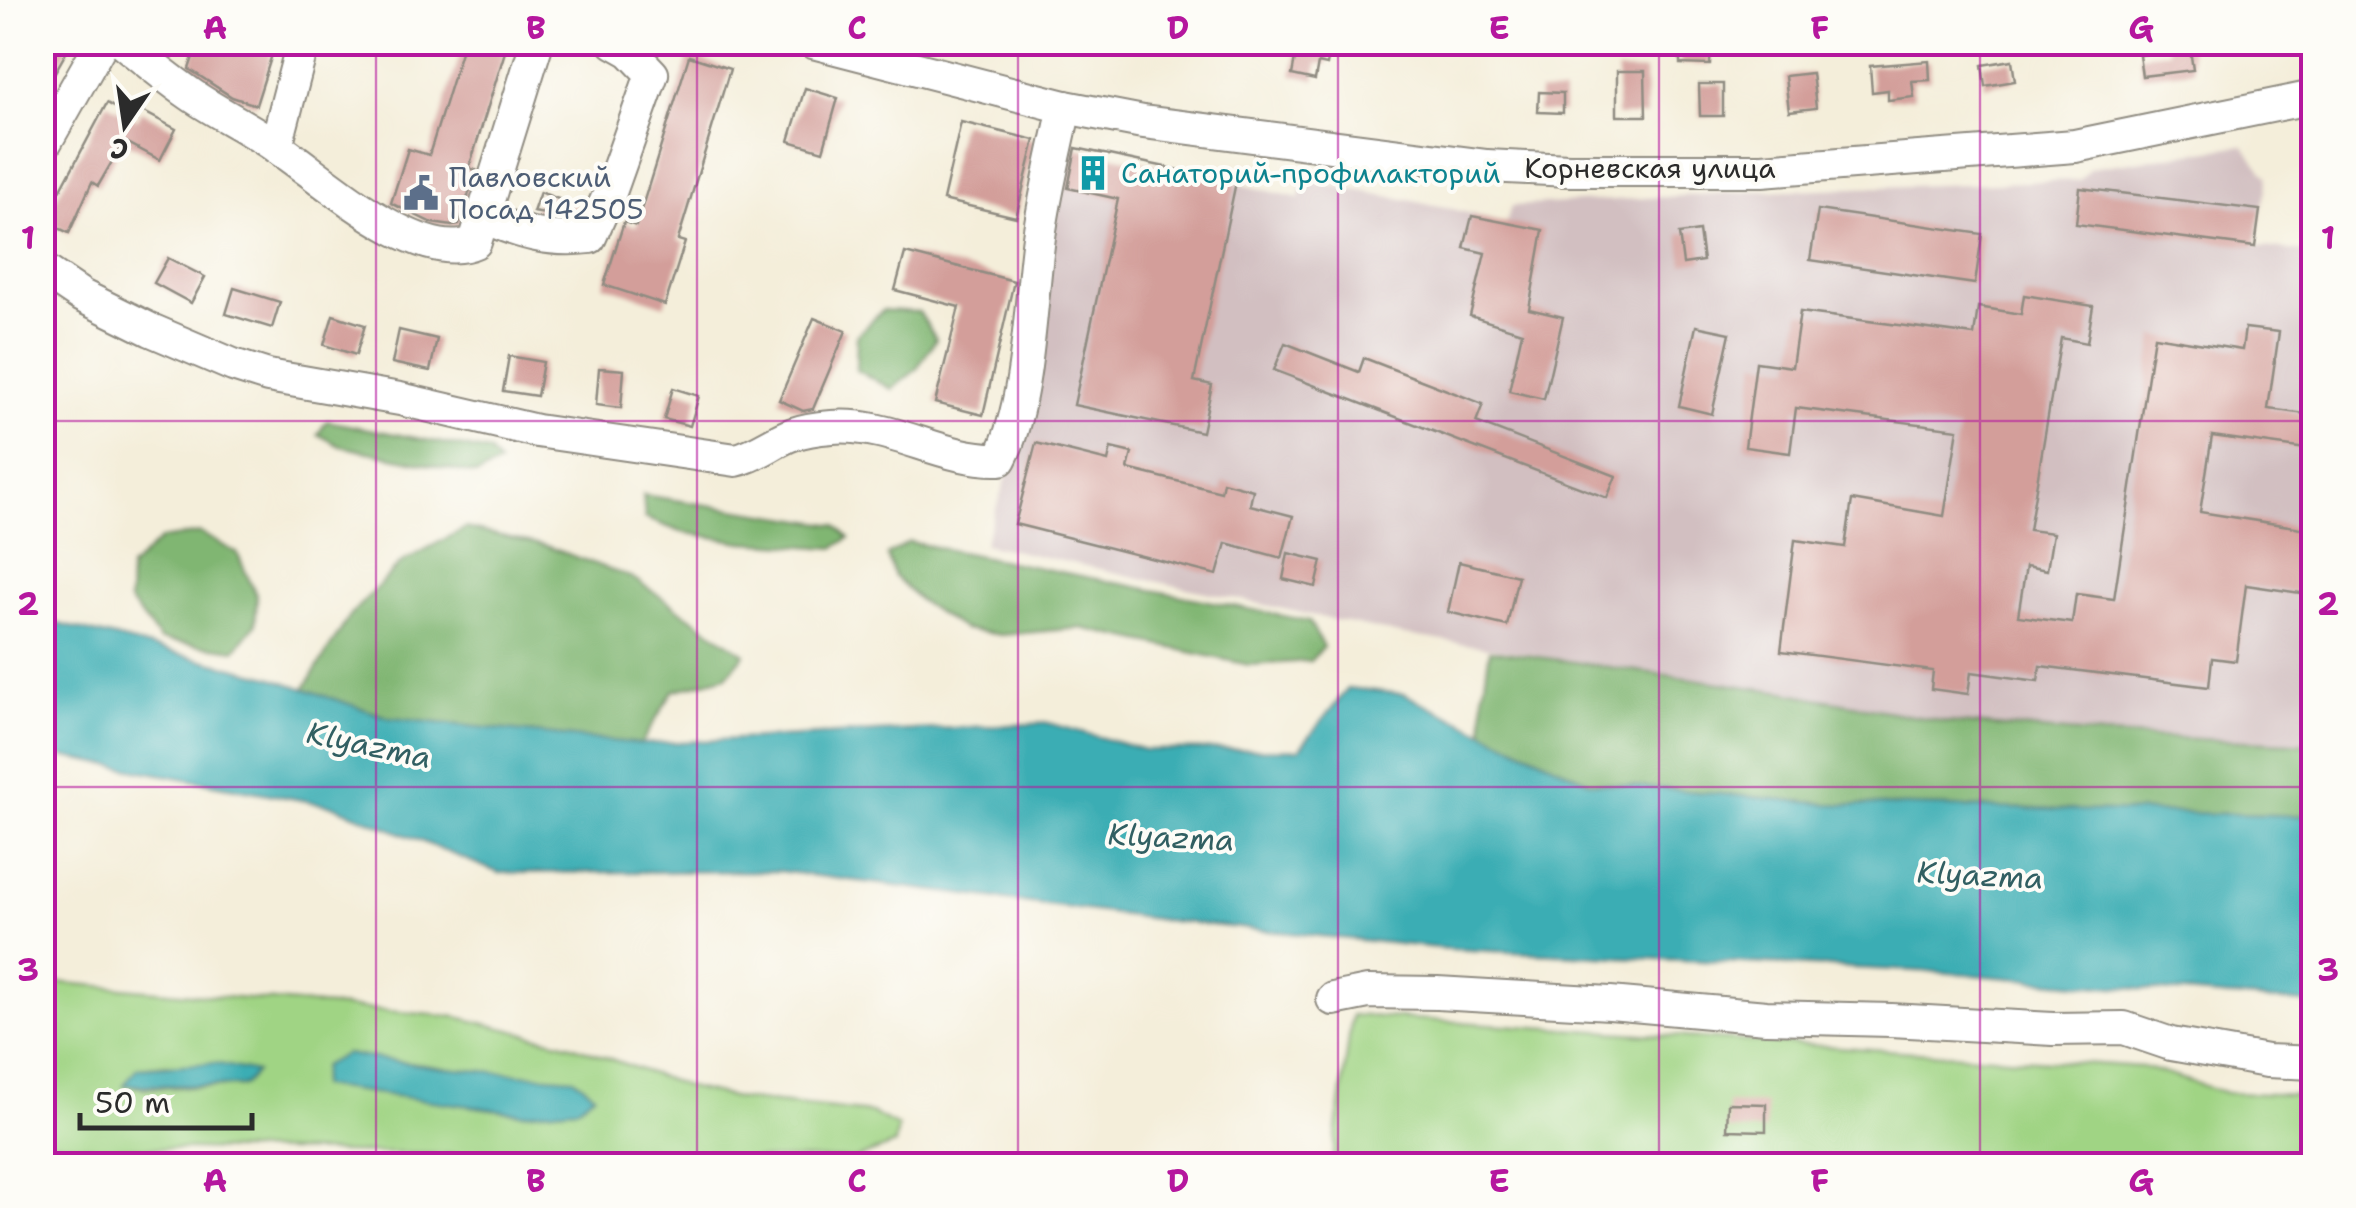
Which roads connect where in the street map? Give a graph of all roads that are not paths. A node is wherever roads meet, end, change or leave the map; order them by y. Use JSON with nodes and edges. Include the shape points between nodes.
{"nodes":[{"id":1,"x":102,"y":42,"type":"edge"},
{"id":2,"x":122,"y":42,"type":"edge"},
{"id":3,"x":303,"y":42,"type":"edge"},
{"id":4,"x":537,"y":42,"type":"edge"},
{"id":5,"x":813,"y":42,"type":"edge"},
{"id":6,"x":626,"y":45,"type":"edge"},
{"id":7,"x":2314,"y":96,"type":"edge"},
{"id":8,"x":1065,"y":106,"type":"junction"},
{"id":9,"x":52,"y":111,"type":"edge"},
{"id":10,"x":276,"y":146,"type":"junction"},
{"id":11,"x":42,"y":148,"type":"edge"},
{"id":12,"x":484,"y":217,"type":"junction"},
{"id":13,"x":42,"y":269,"type":"edge"},
{"id":14,"x":1333,"y":999,"type":"dead end"},
{"id":15,"x":2314,"y":1063,"type":"edge"}],
"edges":[{"from":1,"to":9,"type":"street"},
{"from":2,"to":10,"type":"street","via":[[192,96]]},
{"from":3,"to":10,"type":"street"},
{"from":4,"to":12,"type":"street"},
{"from":5,"to":8,"type":"street","name":"Корневская улица"},
{"from":6,"to":12,"type":"street","via":[[652,74],[590,237],[523,234]]},
{"from":7,"to":8,"type":"street","name":"Корневская улица","via":[[2075,146],[1762,170],[1487,166]]},
{"from":8,"to":13,"type":"street","via":[[1040,232],[1018,404],[1000,459],[979,460],[886,431],[834,427],[793,434],[736,460],[537,431],[233,365],[82,296]]},
{"from":9,"to":11,"type":"street"},
{"from":10,"to":12,"type":"street","via":[[366,214],[422,240],[462,248],[475,242]]},
{"from":14,"to":15,"type":"street","via":[[1437,993],[1766,1018],[2124,1028],[2172,1044]]}]}
